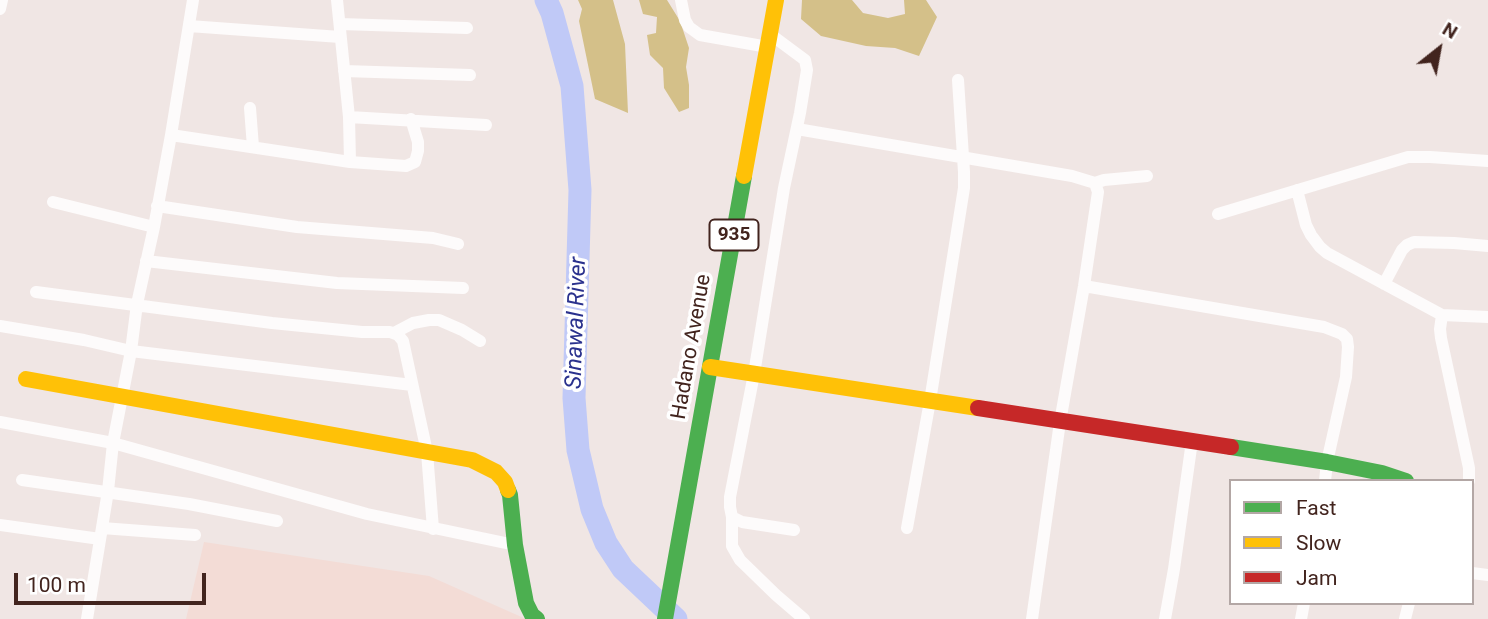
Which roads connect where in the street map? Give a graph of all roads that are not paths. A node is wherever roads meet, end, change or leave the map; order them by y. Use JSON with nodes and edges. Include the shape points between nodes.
{"nodes":[{"id":1,"x":2,"y":0,"type":"edge"},
{"id":2,"x":193,"y":0,"type":"edge"},
{"id":3,"x":337,"y":0,"type":"edge"},
{"id":4,"x":681,"y":0,"type":"edge"},
{"id":5,"x":776,"y":0,"type":"edge"},
{"id":6,"x":0,"y":9,"type":"edge"},
{"id":7,"x":189,"y":26,"type":"junction"},
{"id":8,"x":467,"y":28,"type":"dead end"},
{"id":9,"x":340,"y":31,"type":"junction"},
{"id":10,"x":769,"y":41,"type":"junction"},
{"id":11,"x":344,"y":71,"type":"junction"},
{"id":12,"x":470,"y":75,"type":"dead end"},
{"id":13,"x":958,"y":80,"type":"dead end"},
{"id":14,"x":250,"y":107,"type":"dead end"},
{"id":15,"x":349,"y":117,"type":"junction"},
{"id":16,"x":411,"y":119,"type":"junction"},
{"id":17,"x":486,"y":125,"type":"dead end"},
{"id":18,"x":797,"y":129,"type":"junction"},
{"id":19,"x":171,"y":135,"type":"junction"},
{"id":20,"x":253,"y":147,"type":"junction"},
{"id":21,"x":964,"y":158,"type":"junction"},
{"id":22,"x":349,"y":162,"type":"junction"},
{"id":23,"x":1488,"y":162,"type":"edge"},
{"id":24,"x":1147,"y":176,"type":"dead end"},
{"id":25,"x":1096,"y":183,"type":"junction"},
{"id":26,"x":1297,"y":190,"type":"junction"},
{"id":27,"x":53,"y":202,"type":"dead end"},
{"id":28,"x":157,"y":206,"type":"junction"},
{"id":29,"x":1218,"y":214,"type":"dead end"},
{"id":30,"x":154,"y":227,"type":"junction"},
{"id":31,"x":458,"y":244,"type":"dead end"},
{"id":32,"x":1488,"y":246,"type":"edge"},
{"id":33,"x":146,"y":261,"type":"junction"},
{"id":34,"x":1384,"y":284,"type":"junction"},
{"id":35,"x":1084,"y":286,"type":"junction"},
{"id":36,"x":463,"y":288,"type":"dead end"},
{"id":37,"x":36,"y":292,"type":"dead end"},
{"id":38,"x":137,"y":304,"type":"junction"},
{"id":39,"x":1442,"y":315,"type":"junction"},
{"id":40,"x":1488,"y":317,"type":"edge"},
{"id":41,"x":0,"y":326,"type":"edge"},
{"id":42,"x":394,"y":333,"type":"junction"},
{"id":43,"x":480,"y":341,"type":"dead end"},
{"id":44,"x":131,"y":351,"type":"junction"},
{"id":45,"x":710,"y":367,"type":"junction"},
{"id":46,"x":754,"y":374,"type":"junction"},
{"id":47,"x":26,"y":379,"type":"dead end"},
{"id":48,"x":412,"y":385,"type":"junction"},
{"id":49,"x":122,"y":397,"type":"junction"},
{"id":50,"x":930,"y":401,"type":"junction"},
{"id":51,"x":0,"y":422,"type":"edge"},
{"id":52,"x":1060,"y":422,"type":"junction"},
{"id":53,"x":1192,"y":441,"type":"junction"},
{"id":54,"x":113,"y":443,"type":"junction"},
{"id":55,"x":427,"y":452,"type":"junction"},
{"id":56,"x":1327,"y":462,"type":"junction"},
{"id":57,"x":1325,"y":479,"type":"edge"},
{"id":58,"x":1400,"y":479,"type":"edge"},
{"id":59,"x":1469,"y":479,"type":"edge"},
{"id":60,"x":22,"y":480,"type":"dead end"},
{"id":61,"x":108,"y":491,"type":"junction"},
{"id":62,"x":732,"y":517,"type":"junction"},
{"id":63,"x":276,"y":521,"type":"dead end"},
{"id":64,"x":0,"y":525,"type":"edge"},
{"id":65,"x":907,"y":528,"type":"dead end"},
{"id":66,"x":433,"y":529,"type":"junction"},
{"id":67,"x":794,"y":530,"type":"dead end"},
{"id":68,"x":101,"y":533,"type":"junction"},
{"id":69,"x":195,"y":535,"type":"dead end"},
{"id":70,"x":515,"y":545,"type":"junction"},
{"id":71,"x":87,"y":619,"type":"edge"},
{"id":72,"x":537,"y":619,"type":"edge"},
{"id":73,"x":665,"y":619,"type":"edge"},
{"id":74,"x":804,"y":619,"type":"edge"},
{"id":75,"x":1031,"y":619,"type":"edge"},
{"id":76,"x":1164,"y":619,"type":"edge"}],
"edges":[{"from":1,"to":6,"type":"street"},
{"from":2,"to":7,"type":"street"},
{"from":3,"to":9,"type":"street"},
{"from":4,"to":10,"type":"street","via":[[685,20],[700,35]]},
{"from":5,"to":10,"type":"street","name":"Hadano Avenue","number":"935"},
{"from":7,"to":9,"type":"street"},
{"from":7,"to":19,"type":"street"},
{"from":8,"to":9,"type":"street"},
{"from":9,"to":11,"type":"street"},
{"from":10,"to":18,"type":"street","via":[[807,64]]},
{"from":10,"to":45,"type":"street","name":"Hadano Avenue","number":"935"},
{"from":11,"to":12,"type":"street"},
{"from":11,"to":15,"type":"street"},
{"from":13,"to":21,"type":"street"},
{"from":14,"to":20,"type":"street"},
{"from":15,"to":16,"type":"street"},
{"from":15,"to":22,"type":"street"},
{"from":16,"to":17,"type":"street"},
{"from":16,"to":22,"type":"street","via":[[418,151],[411,165]]},
{"from":18,"to":21,"type":"street"},
{"from":18,"to":46,"type":"street","via":[[783,188]]},
{"from":19,"to":20,"type":"street"},
{"from":19,"to":28,"type":"street"},
{"from":20,"to":22,"type":"street"},
{"from":21,"to":25,"type":"street"},
{"from":21,"to":50,"type":"street","via":[[964,188]]},
{"from":23,"to":26,"type":"street","via":[[1408,157]]},
{"from":24,"to":25,"type":"street"},
{"from":25,"to":35,"type":"street"},
{"from":26,"to":29,"type":"street"},
{"from":26,"to":34,"type":"street","via":[[1306,225],[1320,247]]},
{"from":27,"to":30,"type":"street"},
{"from":28,"to":30,"type":"street"},
{"from":28,"to":31,"type":"street"},
{"from":30,"to":33,"type":"street"},
{"from":32,"to":34,"type":"street","via":[[1414,242],[1402,250]]},
{"from":33,"to":36,"type":"street","via":[[337,283]]},
{"from":33,"to":38,"type":"street"},
{"from":34,"to":39,"type":"street"},
{"from":35,"to":52,"type":"street"},
{"from":35,"to":56,"type":"street","via":[[1324,327],[1342,334],[1347,340],[1347,368]]},
{"from":37,"to":38,"type":"street"},
{"from":38,"to":42,"type":"street","via":[[324,329]]},
{"from":38,"to":44,"type":"street"},
{"from":39,"to":40,"type":"street"},
{"from":39,"to":59,"type":"street","via":[[1441,338]]},
{"from":41,"to":44,"type":"street"},
{"from":42,"to":43,"type":"street","via":[[413,323],[439,320]]},
{"from":42,"to":48,"type":"street","via":[[403,341]]},
{"from":44,"to":48,"type":"street"},
{"from":44,"to":49,"type":"street"},
{"from":45,"to":46,"type":"street"},
{"from":45,"to":73,"type":"street","name":"Hadano Avenue","number":"935"},
{"from":46,"to":50,"type":"street"},
{"from":46,"to":62,"type":"street","via":[[730,497]]},
{"from":47,"to":49,"type":"street"},
{"from":48,"to":55,"type":"street"},
{"from":49,"to":54,"type":"street"},
{"from":49,"to":55,"type":"street"},
{"from":50,"to":52,"type":"street"},
{"from":50,"to":65,"type":"street"},
{"from":51,"to":54,"type":"street"},
{"from":52,"to":53,"type":"street"},
{"from":52,"to":75,"type":"street"},
{"from":53,"to":56,"type":"street"},
{"from":53,"to":76,"type":"street"},
{"from":54,"to":61,"type":"street"},
{"from":54,"to":66,"type":"street"},
{"from":55,"to":66,"type":"street"},
{"from":55,"to":70,"type":"street","via":[[472,460],[505,481]]},
{"from":56,"to":57,"type":"street"},
{"from":56,"to":58,"type":"street"},
{"from":60,"to":61,"type":"street"},
{"from":61,"to":63,"type":"street"},
{"from":61,"to":68,"type":"street"},
{"from":62,"to":67,"type":"street","via":[[748,524]]},
{"from":62,"to":74,"type":"street","via":[[733,546],[740,560]]},
{"from":64,"to":68,"type":"street"},
{"from":66,"to":70,"type":"street"},
{"from":68,"to":69,"type":"street"},
{"from":68,"to":71,"type":"street"},
{"from":70,"to":72,"type":"street","via":[[528,610]]}]}
